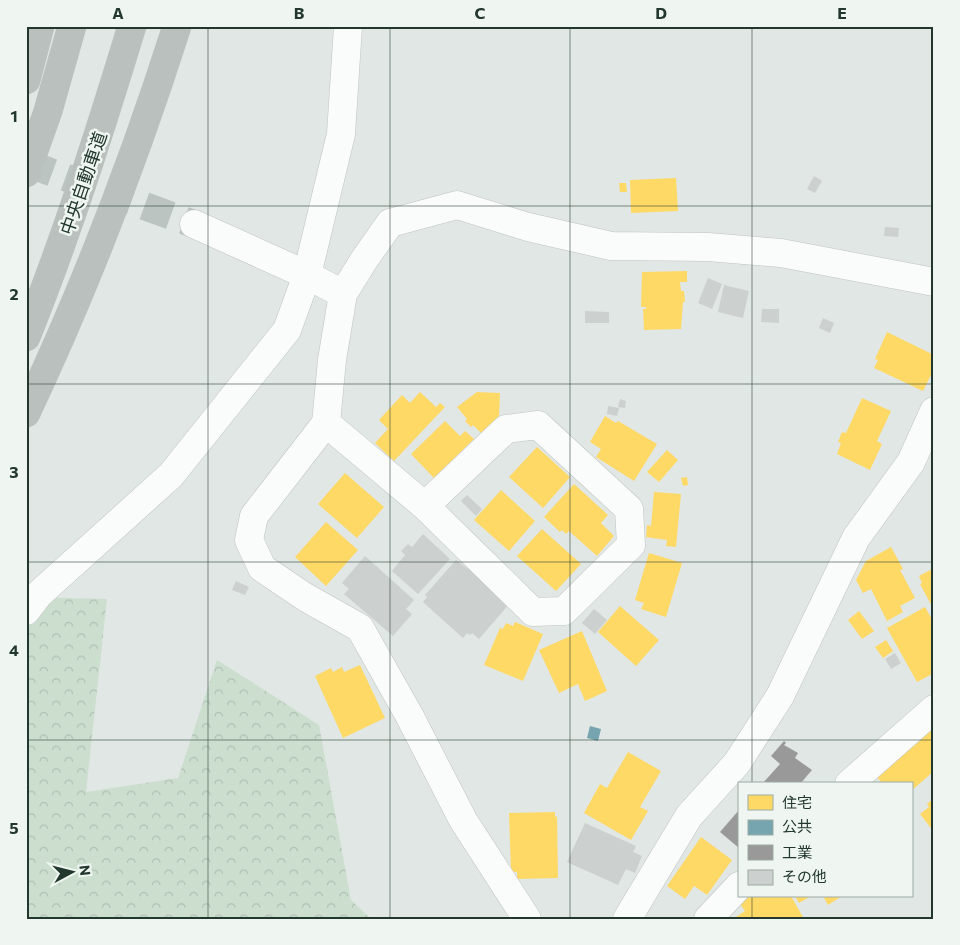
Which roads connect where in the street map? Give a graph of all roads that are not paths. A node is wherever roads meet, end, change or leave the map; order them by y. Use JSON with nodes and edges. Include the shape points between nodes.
{"nodes":[{"id":1,"x":40,"y":26,"type":"edge"},
{"id":2,"x":72,"y":26,"type":"edge"},
{"id":3,"x":132,"y":26,"type":"edge"},
{"id":4,"x":177,"y":26,"type":"edge"},
{"id":5,"x":348,"y":26,"type":"edge"},
{"id":6,"x":26,"y":80,"type":"edge"},
{"id":7,"x":26,"y":173,"type":"edge"},
{"id":8,"x":194,"y":224,"type":"tunnel mouth"},
{"id":9,"x":308,"y":275,"type":"junction"},
{"id":10,"x":934,"y":282,"type":"edge"},
{"id":11,"x":343,"y":294,"type":"junction"},
{"id":12,"x":26,"y":337,"type":"edge"},
{"id":13,"x":934,"y":411,"type":"edge"},
{"id":14,"x":26,"y":413,"type":"edge"},
{"id":15,"x":326,"y":423,"type":"junction"},
{"id":16,"x":425,"y":506,"type":"junction"},
{"id":17,"x":26,"y":611,"type":"edge"},
{"id":18,"x":934,"y":710,"type":"edge"},
{"id":19,"x":851,"y":782,"type":"edge"},
{"id":20,"x":738,"y":887,"type":"edge"},
{"id":21,"x":527,"y":919,"type":"edge"},
{"id":22,"x":627,"y":919,"type":"edge"},
{"id":23,"x":708,"y":919,"type":"edge"}],
"edges":[{"from":1,"to":6,"type":"highway"},
{"from":2,"to":7,"type":"highway"},
{"from":3,"to":12,"type":"highway","name":"中央自動車道","via":[[98,140],[53,271]]},
{"from":4,"to":14,"type":"highway","via":[[111,213]]},
{"from":5,"to":9,"type":"street","via":[[341,134]]},
{"from":8,"to":9,"type":"street"},
{"from":9,"to":11,"type":"street"},
{"from":9,"to":17,"type":"street","via":[[287,330],[171,475],[39,594]]},
{"from":10,"to":11,"type":"street","via":[[780,253],[708,247],[611,246],[528,227],[457,205],[390,223]]},
{"from":11,"to":15,"type":"street"},
{"from":13,"to":22,"type":"street","via":[[911,462],[856,538],[780,696],[737,764],[689,816]]},
{"from":15,"to":16,"type":"street"},
{"from":15,"to":21,"type":"street","via":[[254,516],[249,540],[262,568],[360,628],[463,820]]},
{"from":16,"to":16,"type":"street","via":[[533,612],[564,611],[632,545],[629,509],[538,426],[506,430]]},
{"from":18,"to":19,"type":"street"},
{"from":20,"to":23,"type":"street"}]}
